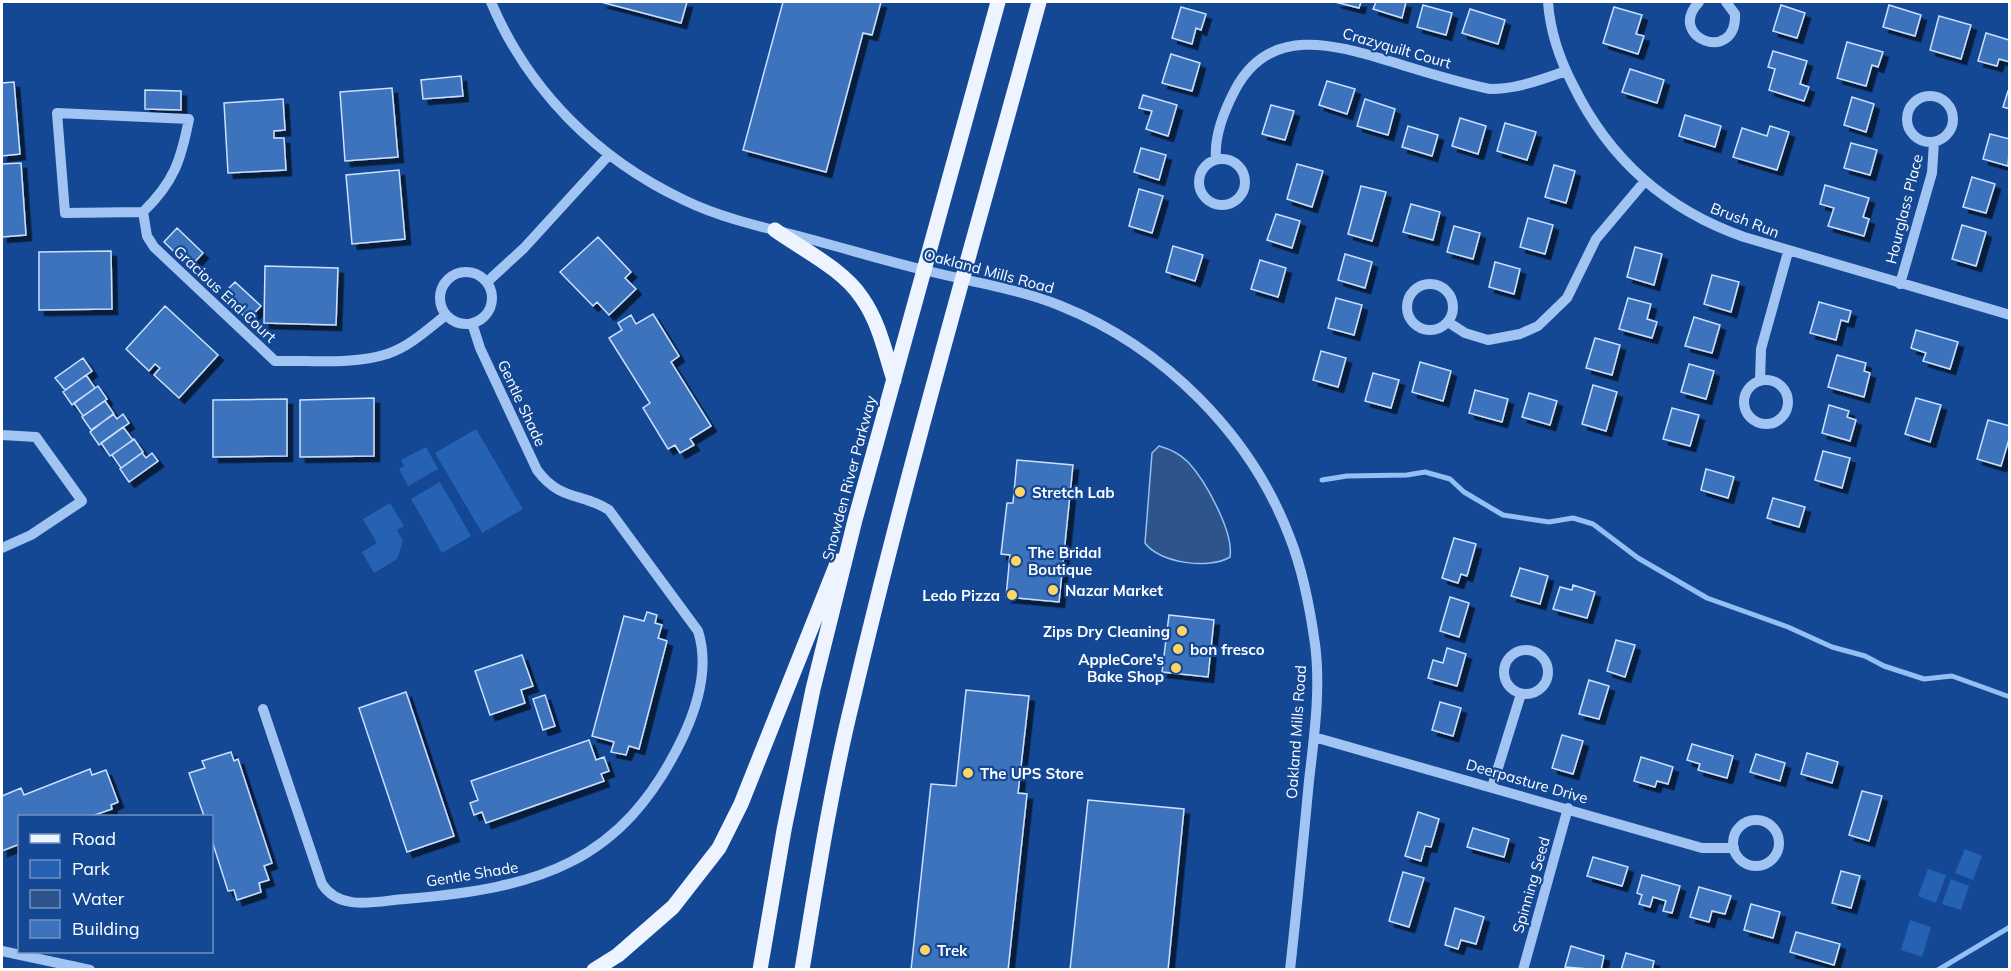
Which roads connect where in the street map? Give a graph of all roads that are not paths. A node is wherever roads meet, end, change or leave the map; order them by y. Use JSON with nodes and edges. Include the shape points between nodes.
{"nodes":[{"id":1,"x":491,"y":2,"type":"edge"},
{"id":2,"x":998,"y":2,"type":"edge"},
{"id":3,"x":1039,"y":2,"type":"edge"},
{"id":4,"x":1548,"y":2,"type":"edge"},
{"id":5,"x":1699,"y":2,"type":"edge"},
{"id":6,"x":1726,"y":2,"type":"edge"},
{"id":7,"x":1566,"y":71,"type":"junction"},
{"id":8,"x":1934,"y":142,"type":"junction"},
{"id":9,"x":609,"y":155,"type":"junction"},
{"id":10,"x":1216,"y":159,"type":"junction"},
{"id":11,"x":1645,"y":181,"type":"junction"},
{"id":12,"x":143,"y":212,"type":"junction"},
{"id":13,"x":775,"y":230,"type":"junction"},
{"id":14,"x":1788,"y":252,"type":"junction"},
{"id":15,"x":926,"y":270,"type":"junction"},
{"id":16,"x":963,"y":279,"type":"junction"},
{"id":17,"x":487,"y":282,"type":"junction"},
{"id":18,"x":1900,"y":284,"type":"junction"},
{"id":19,"x":446,"y":315,"type":"junction"},
{"id":20,"x":2010,"y":315,"type":"edge"},
{"id":21,"x":1448,"y":322,"type":"junction"},
{"id":22,"x":472,"y":324,"type":"junction"},
{"id":23,"x":894,"y":380,"type":"junction"},
{"id":24,"x":1760,"y":381,"type":"junction"},
{"id":25,"x":2,"y":435,"type":"edge"},
{"id":26,"x":855,"y":520,"type":"junction"},
{"id":27,"x":2,"y":548,"type":"edge"},
{"id":28,"x":1521,"y":694,"type":"junction"},
{"id":29,"x":263,"y":709,"type":"dead end"},
{"id":30,"x":1314,"y":737,"type":"junction"},
{"id":31,"x":1492,"y":787,"type":"junction"},
{"id":32,"x":1568,"y":808,"type":"junction"},
{"id":33,"x":1734,"y":848,"type":"junction"},
{"id":34,"x":2,"y":951,"type":"edge"},
{"id":35,"x":90,"y":969,"type":"edge"},
{"id":36,"x":594,"y":969,"type":"edge"},
{"id":37,"x":760,"y":969,"type":"edge"},
{"id":38,"x":802,"y":969,"type":"edge"},
{"id":39,"x":1290,"y":969,"type":"edge"},
{"id":40,"x":1523,"y":969,"type":"edge"}],
"edges":[{"from":1,"to":9,"type":"street","name":"Oakland Mills Road","via":[[505,34],[541,88],[559,110]]},
{"from":2,"to":15,"type":"main road","name":"Snowden River Parkway"},
{"from":3,"to":16,"type":"main road"},
{"from":4,"to":7,"type":"street","name":"Brush Run"},
{"from":5,"to":6,"type":"street","via":[[1692,8],[1690,24],[1697,37],[1712,43],[1726,39],[1732,32],[1735,14]]},
{"from":7,"to":10,"type":"street","name":"Crazyquilt Court","via":[[1516,87],[1490,89],[1339,47],[1314,44],[1283,48],[1258,61],[1238,84],[1219,131]]},
{"from":7,"to":11,"type":"street","name":"Brush Run","via":[[1596,128]]},
{"from":8,"to":8,"type":"street","name":"Hourglass Place","via":[[1950,131],[1953,114],[1942,98],[1922,97],[1908,111],[1909,128],[1914,136]]},
{"from":8,"to":18,"type":"street","name":"Hourglass Place","via":[[1932,173]]},
{"from":9,"to":13,"type":"street","name":"Oakland Mills Road","via":[[686,201]]},
{"from":9,"to":17,"type":"street","via":[[524,248]]},
{"from":10,"to":10,"type":"street","name":"Crazyquilt Court","via":[[1201,172],[1199,188],[1211,203],[1231,204],[1243,191],[1245,176],[1235,163]]},
{"from":11,"to":14,"type":"street","name":"Brush Run","via":[[1674,204],[1719,229]]},
{"from":11,"to":21,"type":"street","via":[[1596,239],[1567,298],[1538,326],[1488,340]]},
{"from":12,"to":12,"type":"street","via":[[171,181],[182,155],[189,119],[57,113],[65,213]]},
{"from":12,"to":19,"type":"street","name":"Gracious End Court","via":[[147,236],[154,247],[275,361],[380,356],[414,340]]},
{"from":13,"to":15,"type":"street","name":"Oakland Mills Road"},
{"from":13,"to":23,"type":"main road","via":[[832,270],[861,297],[878,331]]},
{"from":14,"to":18,"type":"street","name":"Brush Run"},
{"from":14,"to":24,"type":"street","via":[[1761,349]]},
{"from":15,"to":16,"type":"street","name":"Oakland Mills Road"},
{"from":15,"to":23,"type":"main road","name":"Snowden River Parkway"},
{"from":16,"to":30,"type":"street","name":"Oakland Mills Road","via":[[1025,294],[1100,324],[1136,345],[1174,375],[1233,438],[1275,505],[1301,574],[1315,648]]},
{"from":16,"to":38,"type":"main road","via":[[852,700]]},
{"from":17,"to":19,"type":"street","via":[[469,273],[449,279],[440,298]]},
{"from":17,"to":22,"type":"street","via":[[492,297],[490,308]]},
{"from":18,"to":20,"type":"street","name":"Brush Run"},
{"from":19,"to":22,"type":"street","via":[[454,322]]},
{"from":21,"to":21,"type":"street","via":[[1453,300],[1442,286],[1422,284],[1413,290],[1406,305],[1412,322],[1430,330]]},
{"from":22,"to":29,"type":"street","name":"Gentle Shade","via":[[488,366],[546,483],[559,492],[609,510],[698,631],[703,648],[699,683],[693,712],[678,748],[642,806],[586,855],[556,871],[459,894],[359,903],[338,900],[321,884]]},
{"from":23,"to":26,"type":"main road","name":"Snowden River Parkway"},
{"from":24,"to":24,"type":"street","via":[[1746,392],[1744,407],[1753,421],[1771,424],[1786,413],[1788,397],[1778,383]]},
{"from":25,"to":27,"type":"street","via":[[36,437],[82,501]]},
{"from":26,"to":36,"type":"main road","via":[[723,841],[673,908],[618,955]]},
{"from":26,"to":37,"type":"main road","name":"Snowden River Parkway","via":[[813,689]]},
{"from":28,"to":28,"type":"street","via":[[1541,689],[1549,674],[1545,659],[1531,650],[1516,652],[1504,666],[1506,683]]},
{"from":28,"to":31,"type":"street"},
{"from":30,"to":31,"type":"street","name":"Deerpasture Drive"},
{"from":30,"to":39,"type":"street","name":"Oakland Mills Road"},
{"from":31,"to":32,"type":"street","name":"Deerpasture Drive"},
{"from":32,"to":33,"type":"street","name":"Deerpasture Drive","via":[[1702,848]]},
{"from":32,"to":40,"type":"street","name":"Spinning Seed"},
{"from":33,"to":33,"type":"street","via":[[1744,863],[1762,865],[1776,856],[1779,839],[1769,824],[1753,820],[1736,831]]},
{"from":34,"to":35,"type":"street"}]}
